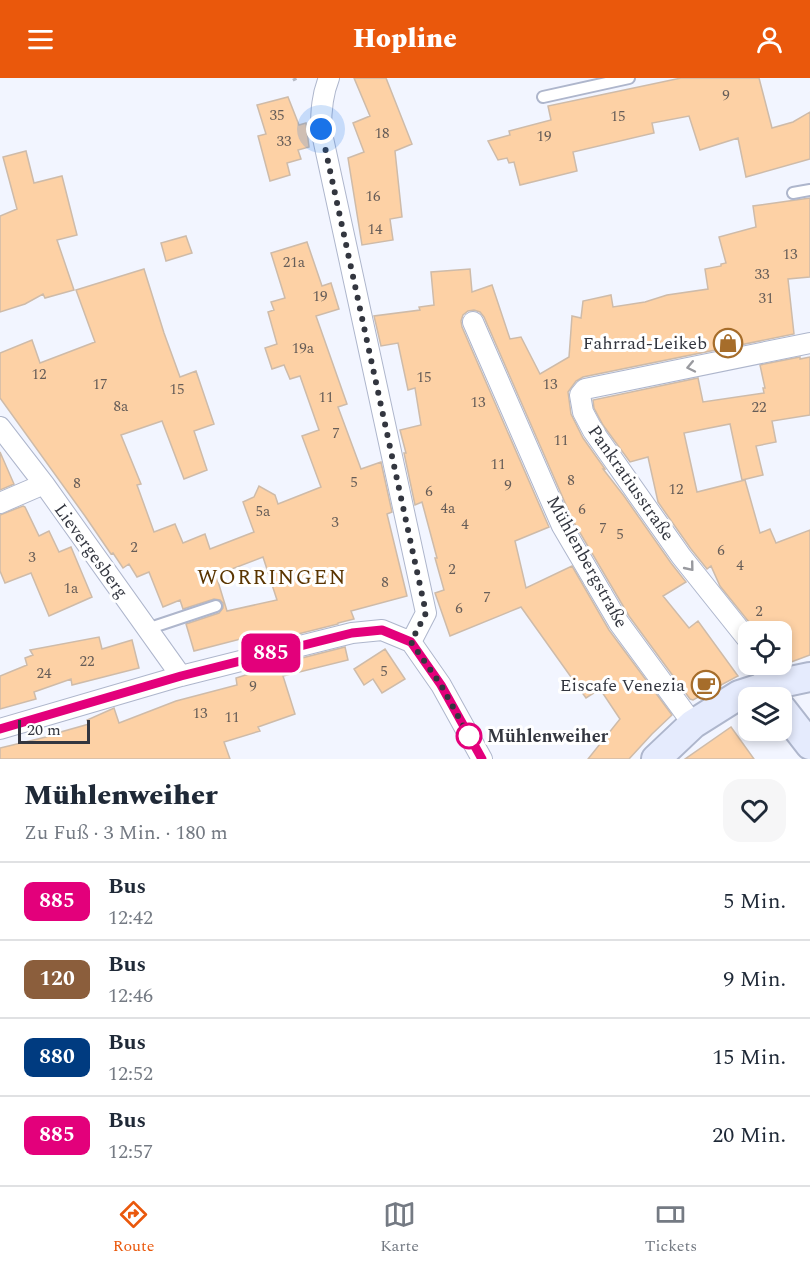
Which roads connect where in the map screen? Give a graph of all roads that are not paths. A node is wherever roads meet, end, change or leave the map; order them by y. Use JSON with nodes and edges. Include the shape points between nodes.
{"nodes":[{"id":1,"x":628,"y":78,"type":"edge"},
{"id":2,"x":327,"y":84,"type":"edge"},
{"id":3,"x":543,"y":97,"type":"dead end"},
{"id":4,"x":810,"y":190,"type":"edge"},
{"id":5,"x":793,"y":193,"type":"dead end"},
{"id":6,"x":473,"y":322,"type":"dead end"},
{"id":7,"x":810,"y":343,"type":"edge"},
{"id":8,"x":0,"y":427,"type":"edge"},
{"id":9,"x":44,"y":484,"type":"junction"},
{"id":10,"x":0,"y":503,"type":"edge"},
{"id":11,"x":216,"y":606,"type":"dead end"},
{"id":12,"x":738,"y":627,"type":"edge"},
{"id":13,"x":147,"y":628,"type":"junction"},
{"id":14,"x":411,"y":642,"type":"junction"},
{"id":15,"x":181,"y":676,"type":"junction"},
{"id":16,"x":810,"y":677,"type":"edge"},
{"id":17,"x":778,"y":687,"type":"edge"},
{"id":18,"x":738,"y":696,"type":"edge"},
{"id":19,"x":792,"y":719,"type":"edge"},
{"id":20,"x":693,"y":724,"type":"junction"},
{"id":21,"x":0,"y":729,"type":"edge"},
{"id":22,"x":810,"y":745,"type":"edge"},
{"id":23,"x":482,"y":759,"type":"edge"},
{"id":24,"x":656,"y":759,"type":"edge"}],
"edges":[{"from":1,"to":3,"type":"lane"},
{"from":2,"to":14,"type":"street","via":[[321,129],[426,613]]},
{"from":4,"to":5,"type":"lane"},
{"from":6,"to":20,"type":"street","name":"Mühlenbergstraße","via":[[562,526],[619,624]]},
{"from":7,"to":12,"type":"street","name":"Pankratiusstraße","one_way":true,"via":[[585,389],[580,395],[593,431],[681,556]]},
{"from":8,"to":9,"type":"street","name":"Lievergesberg"},
{"from":9,"to":10,"type":"street"},
{"from":9,"to":13,"type":"street","name":"Lievergesberg"},
{"from":11,"to":13,"type":"lane"},
{"from":13,"to":15,"type":"street","name":"Lievergesberg"},
{"from":14,"to":15,"type":"street","via":[[382,630],[352,633]]},
{"from":14,"to":23,"type":"street","via":[[441,685]]},
{"from":15,"to":21,"type":"street"},
{"from":16,"to":17,"type":"main road"},
{"from":18,"to":20,"type":"main road"},
{"from":19,"to":22,"type":"main road"},
{"from":20,"to":24,"type":"main road"}]}
